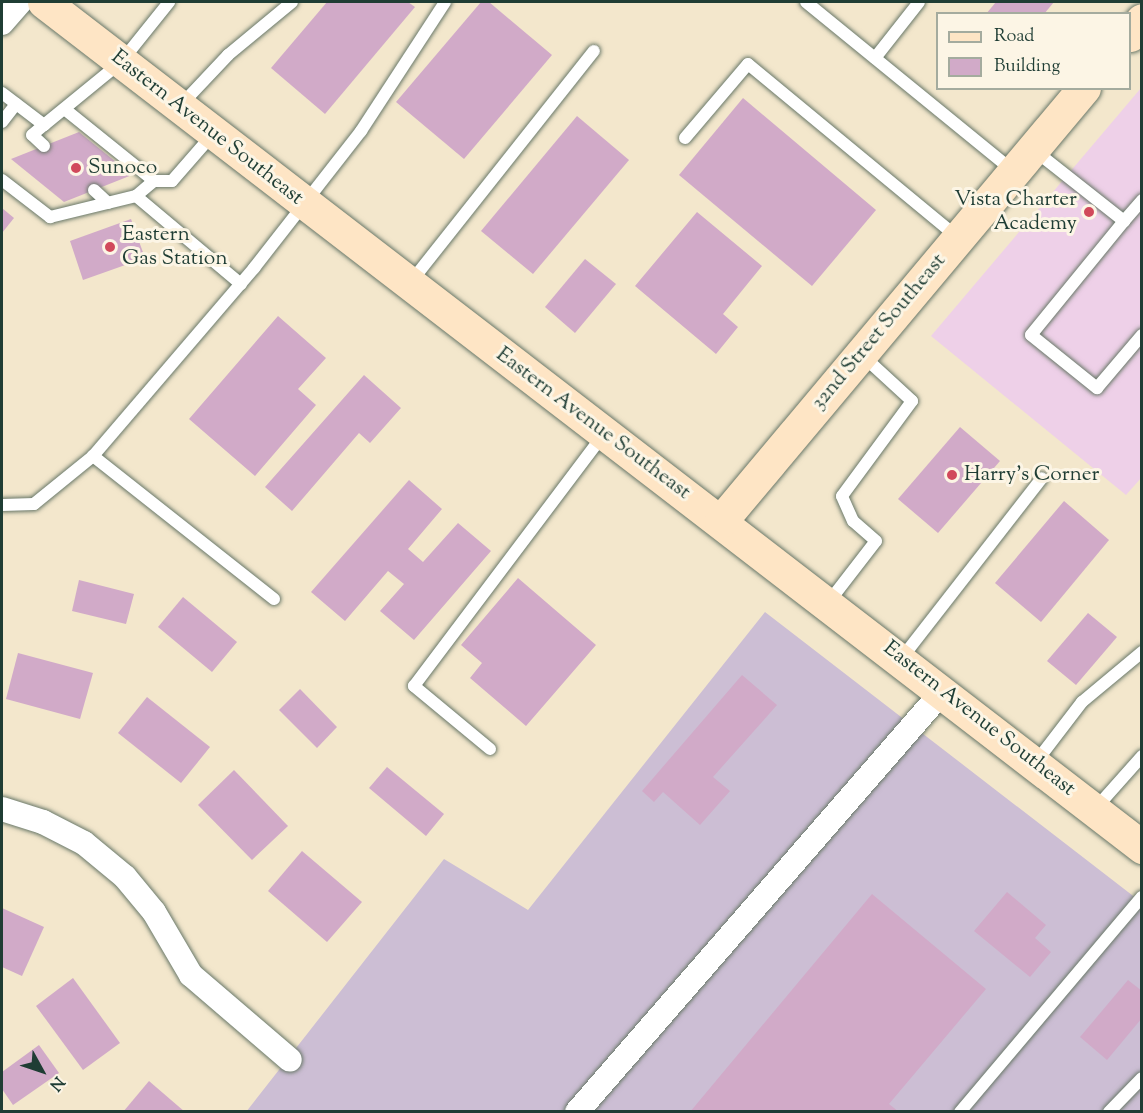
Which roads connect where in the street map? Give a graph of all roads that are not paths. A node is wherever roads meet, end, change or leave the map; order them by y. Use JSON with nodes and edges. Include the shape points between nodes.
{"nodes":[{"id":1,"x":20,"y":2,"type":"edge"},
{"id":2,"x":44,"y":2,"type":"edge"},
{"id":3,"x":169,"y":2,"type":"edge"},
{"id":4,"x":292,"y":2,"type":"edge"},
{"id":5,"x":445,"y":2,"type":"edge"},
{"id":6,"x":806,"y":2,"type":"edge"},
{"id":7,"x":919,"y":2,"type":"edge"},
{"id":8,"x":1142,"y":20,"type":"edge"},
{"id":9,"x":2,"y":23,"type":"edge"},
{"id":10,"x":1131,"y":33,"type":"edge"},
{"id":11,"x":594,"y":51,"type":"dead end"},
{"id":12,"x":875,"y":58,"type":"junction"},
{"id":13,"x":121,"y":62,"type":"junction"},
{"id":14,"x":1082,"y":90,"type":"edge"},
{"id":15,"x":2,"y":93,"type":"edge"},
{"id":16,"x":16,"y":104,"type":"junction"},
{"id":17,"x":179,"y":107,"type":"junction"},
{"id":18,"x":67,"y":111,"type":"junction"},
{"id":19,"x":2,"y":122,"type":"edge"},
{"id":20,"x":44,"y":125,"type":"junction"},
{"id":21,"x":213,"y":133,"type":"junction"},
{"id":22,"x":685,"y":138,"type":"dead end"},
{"id":23,"x":44,"y":146,"type":"dead end"},
{"id":24,"x":1023,"y":160,"type":"junction"},
{"id":25,"x":2,"y":180,"type":"edge"},
{"id":26,"x":154,"y":181,"type":"junction"},
{"id":27,"x":94,"y":190,"type":"dead end"},
{"id":28,"x":136,"y":196,"type":"junction"},
{"id":29,"x":1142,"y":200,"type":"edge"},
{"id":30,"x":303,"y":202,"type":"junction"},
{"id":31,"x":108,"y":203,"type":"junction"},
{"id":32,"x":1124,"y":221,"type":"junction"},
{"id":33,"x":957,"y":238,"type":"junction"},
{"id":34,"x":241,"y":284,"type":"junction"},
{"id":35,"x":409,"y":284,"type":"junction"},
{"id":36,"x":1142,"y":335,"type":"edge"},
{"id":37,"x":861,"y":354,"type":"junction"},
{"id":38,"x":604,"y":434,"type":"junction"},
{"id":39,"x":93,"y":456,"type":"junction"},
{"id":40,"x":1042,"y":478,"type":"dead end"},
{"id":41,"x":2,"y":505,"type":"edge"},
{"id":42,"x":720,"y":521,"type":"junction"},
{"id":43,"x":274,"y":599,"type":"dead end"},
{"id":44,"x":828,"y":603,"type":"junction"},
{"id":45,"x":1142,"y":652,"type":"edge"},
{"id":46,"x":901,"y":659,"type":"junction"},
{"id":47,"x":943,"y":691,"type":"junction"},
{"id":48,"x":490,"y":749,"type":"dead end"},
{"id":49,"x":1142,"y":756,"type":"edge"},
{"id":50,"x":1036,"y":762,"type":"junction"},
{"id":51,"x":2,"y":809,"type":"edge"},
{"id":52,"x":1095,"y":810,"type":"junction"},
{"id":53,"x":1142,"y":847,"type":"edge"},
{"id":54,"x":1142,"y":897,"type":"edge"},
{"id":55,"x":290,"y":1060,"type":"dead end"},
{"id":56,"x":1142,"y":1078,"type":"edge"},
{"id":57,"x":577,"y":1112,"type":"edge"},
{"id":58,"x":960,"y":1112,"type":"edge"},
{"id":59,"x":1109,"y":1112,"type":"edge"}],
"edges":[{"from":1,"to":9,"type":"street"},
{"from":2,"to":13,"type":"main road","name":"Eastern Avenue Southeast"},
{"from":3,"to":13,"type":"lane"},
{"from":4,"to":17,"type":"lane","via":[[221,61]]},
{"from":5,"to":30,"type":"lane","via":[[367,122]]},
{"from":6,"to":12,"type":"lane"},
{"from":7,"to":12,"type":"lane"},
{"from":8,"to":10,"type":"main road"},
{"from":11,"to":35,"type":"lane"},
{"from":12,"to":24,"type":"lane"},
{"from":13,"to":17,"type":"main road","name":"Eastern Avenue Southeast"},
{"from":13,"to":18,"type":"lane"},
{"from":14,"to":24,"type":"main road","name":"32nd Street Southeast"},
{"from":15,"to":16,"type":"lane"},
{"from":16,"to":19,"type":"lane"},
{"from":16,"to":20,"type":"lane"},
{"from":17,"to":21,"type":"main road","name":"Eastern Avenue Southeast"},
{"from":18,"to":20,"type":"lane"},
{"from":18,"to":26,"type":"lane"},
{"from":20,"to":23,"type":"lane","via":[[32,135]]},
{"from":21,"to":26,"type":"lane","via":[[172,181]]},
{"from":21,"to":30,"type":"main road","name":"Eastern Avenue Southeast"},
{"from":22,"to":33,"type":"lane","via":[[748,64]]},
{"from":24,"to":32,"type":"lane"},
{"from":24,"to":33,"type":"main road","name":"32nd Street Southeast"},
{"from":25,"to":31,"type":"lane","via":[[50,217]]},
{"from":26,"to":28,"type":"lane"},
{"from":27,"to":31,"type":"lane"},
{"from":28,"to":31,"type":"lane"},
{"from":28,"to":34,"type":"lane"},
{"from":29,"to":32,"type":"lane"},
{"from":30,"to":34,"type":"lane"},
{"from":30,"to":35,"type":"main road","name":"Eastern Avenue Southeast"},
{"from":32,"to":36,"type":"lane","via":[[1031,335],[1097,388]]},
{"from":33,"to":37,"type":"main road","name":"32nd Street Southeast"},
{"from":34,"to":39,"type":"lane"},
{"from":35,"to":38,"type":"main road","name":"Eastern Avenue Southeast"},
{"from":37,"to":42,"type":"main road","name":"32nd Street Southeast"},
{"from":37,"to":44,"type":"lane","via":[[912,401],[842,496],[849,516],[876,541]]},
{"from":38,"to":42,"type":"main road","name":"Eastern Avenue Southeast"},
{"from":38,"to":48,"type":"lane","via":[[414,686]]},
{"from":39,"to":41,"type":"lane","via":[[34,504]]},
{"from":39,"to":43,"type":"lane"},
{"from":40,"to":46,"type":"lane"},
{"from":42,"to":44,"type":"main road","name":"Eastern Avenue Southeast"},
{"from":44,"to":46,"type":"main road","name":"Eastern Avenue Southeast"},
{"from":45,"to":50,"type":"lane","via":[[1082,702]]},
{"from":46,"to":47,"type":"main road","name":"Eastern Avenue Southeast"},
{"from":47,"to":50,"type":"main road","name":"Eastern Avenue Southeast"},
{"from":47,"to":57,"type":"street"},
{"from":49,"to":52,"type":"lane"},
{"from":50,"to":52,"type":"main road","name":"Eastern Avenue Southeast"},
{"from":51,"to":55,"type":"street","via":[[43,822],[84,843],[125,877],[154,912],[191,975]]},
{"from":52,"to":53,"type":"main road","name":"Eastern Avenue Southeast"},
{"from":54,"to":58,"type":"lane"},
{"from":56,"to":59,"type":"lane"}]}
